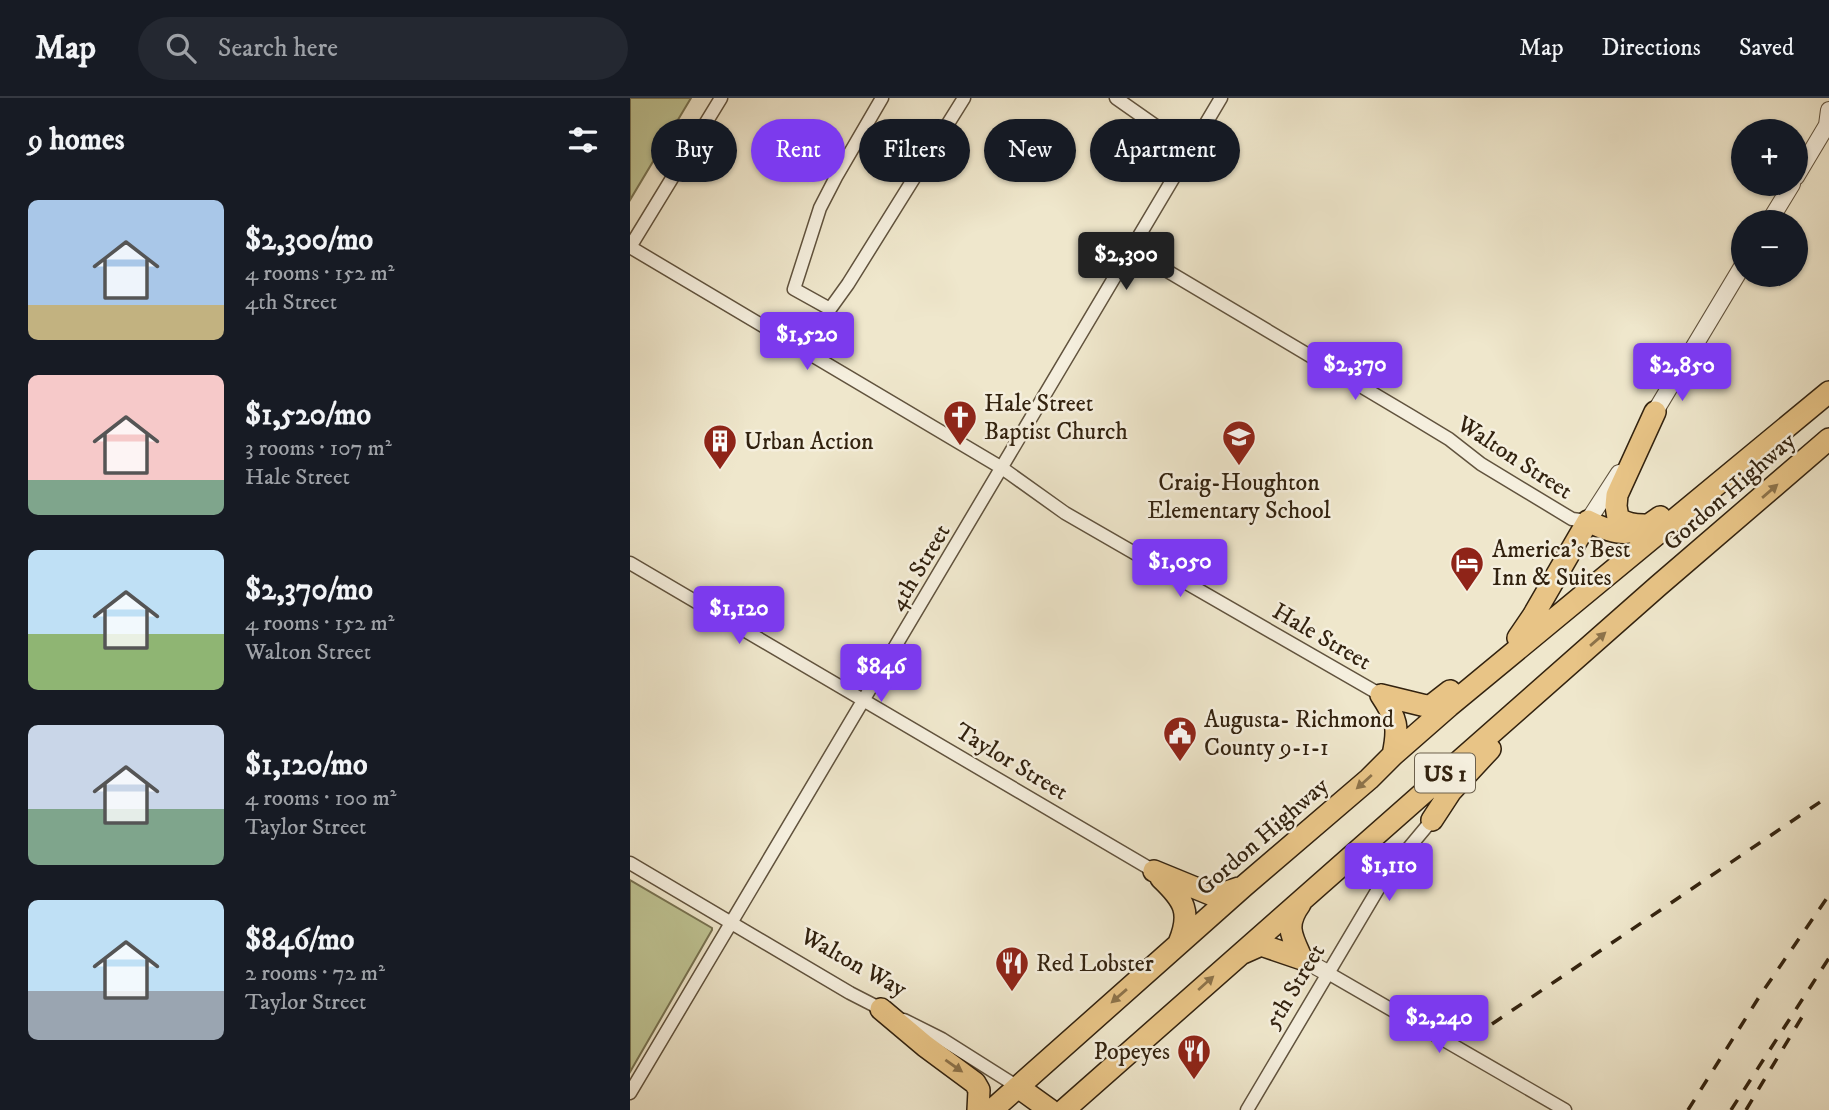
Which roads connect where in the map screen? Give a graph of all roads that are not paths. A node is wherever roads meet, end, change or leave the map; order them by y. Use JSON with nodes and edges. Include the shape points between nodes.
{"nodes":[{"id":1,"x":721,"y":98,"type":"edge"},
{"id":2,"x":882,"y":98,"type":"edge"},
{"id":3,"x":964,"y":98,"type":"edge"},
{"id":4,"x":1116,"y":98,"type":"edge"},
{"id":5,"x":1221,"y":98,"type":"edge"},
{"id":6,"x":1829,"y":110,"type":"edge"},
{"id":7,"x":1146,"y":119,"type":"edge"},
{"id":8,"x":1208,"y":119,"type":"edge"},
{"id":9,"x":1808,"y":156,"type":"edge"},
{"id":10,"x":1171,"y":182,"type":"edge"},
{"id":11,"x":630,"y":247,"type":"edge"},
{"id":12,"x":1132,"y":250,"type":"junction"},
{"id":13,"x":1731,"y":285,"type":"edge"},
{"id":14,"x":1829,"y":377,"type":"edge"},
{"id":15,"x":1829,"y":391,"type":"edge"},
{"id":16,"x":1655,"y":412,"type":"junction"},
{"id":17,"x":1829,"y":439,"type":"edge"},
{"id":18,"x":1002,"y":468,"type":"junction"},
{"id":19,"x":1588,"y":521,"type":"junction"},
{"id":20,"x":1650,"y":525,"type":"junction"},
{"id":21,"x":630,"y":563,"type":"edge"},
{"id":22,"x":1558,"y":616,"type":"junction"},
{"id":23,"x":1516,"y":641,"type":"junction"},
{"id":24,"x":1502,"y":661,"type":"junction"},
{"id":25,"x":1568,"y":666,"type":"junction"},
{"id":26,"x":1381,"y":695,"type":"junction"},
{"id":27,"x":864,"y":700,"type":"junction"},
{"id":28,"x":1392,"y":755,"type":"junction"},
{"id":29,"x":1432,"y":820,"type":"joint"},
{"id":30,"x":630,"y":863,"type":"edge"},
{"id":31,"x":1154,"y":871,"type":"junction"},
{"id":32,"x":1244,"y":886,"type":"junction"},
{"id":33,"x":1306,"y":896,"type":"junction"},
{"id":34,"x":731,"y":922,"type":"junction"},
{"id":35,"x":1179,"y":943,"type":"junction"},
{"id":36,"x":1235,"y":958,"type":"junction"},
{"id":37,"x":1302,"y":960,"type":"junction"},
{"id":38,"x":1328,"y":973,"type":"junction"},
{"id":39,"x":881,"y":1009,"type":"junction"},
{"id":40,"x":1108,"y":1070,"type":"junction"},
{"id":41,"x":1018,"y":1087,"type":"junction"},
{"id":42,"x":630,"y":1093,"type":"edge"},
{"id":43,"x":978,"y":1110,"type":"edge"},
{"id":44,"x":992,"y":1110,"type":"edge"},
{"id":45,"x":1050,"y":1110,"type":"edge"},
{"id":46,"x":1064,"y":1110,"type":"edge"},
{"id":47,"x":1090,"y":1110,"type":"edge"},
{"id":48,"x":1247,"y":1110,"type":"edge"},
{"id":49,"x":1565,"y":1110,"type":"edge"}],
"edges":[{"from":1,"to":11,"type":"street"},
{"from":2,"to":3,"type":"street","via":[[820,208],[794,289],[830,309]]},
{"from":4,"to":7,"type":"street"},
{"from":5,"to":8,"type":"street","name":"4th Street"},
{"from":6,"to":9,"type":"street"},
{"from":10,"to":12,"type":"street","name":"4th Street"},
{"from":11,"to":18,"type":"street","name":"Hale Street"},
{"from":12,"to":18,"type":"street","name":"4th Street"},
{"from":12,"to":19,"type":"street","name":"Walton Street","via":[[1434,429],[1481,464],[1572,519]]},
{"from":13,"to":16,"type":"street"},
{"from":14,"to":20,"type":"main road"},
{"from":15,"to":22,"type":"main road","name":"Gordon Highway","number":"US 1"},
{"from":16,"to":19,"type":"street"},
{"from":16,"to":20,"type":"main road","via":[[1616,506],[1618,518],[1624,522]]},
{"from":25,"to":17,"type":"main road","name":"Gordon Highway","number":"US 1","one_way":true},
{"from":18,"to":26,"type":"street","name":"Hale Street","via":[[1065,513]]},
{"from":18,"to":27,"type":"street","name":"4th Street"},
{"from":19,"to":20,"type":"main road","via":[[1617,533]]},
{"from":19,"to":23,"type":"main road"},
{"from":21,"to":27,"type":"street","name":"Taylor Street"},
{"from":22,"to":23,"type":"main road"},
{"from":22,"to":24,"type":"main road","name":"Gordon Highway","number":"US 1"},
{"from":23,"to":24,"type":"main road"},
{"from":23,"to":26,"type":"main road","via":[[1432,705]]},
{"from":24,"to":28,"type":"main road","name":"Gordon Highway","number":"US 1"},
{"from":25,"to":29,"type":"main road","via":[[1451,791]]},
{"from":25,"to":33,"type":"main road","name":"Gordon Highway","number":"US 1"},
{"from":26,"to":28,"type":"main road","via":[[1397,723]]},
{"from":27,"to":31,"type":"street","name":"Taylor Street"},
{"from":27,"to":34,"type":"street","name":"4th Street"},
{"from":28,"to":32,"type":"main road","name":"Gordon Highway","number":"US 1","one_way":true},
{"from":29,"to":38,"type":"street","name":"5th Street","via":[[1387,874]]},
{"from":30,"to":34,"type":"street","name":"Walton Way"},
{"from":31,"to":32,"type":"main road","via":[[1215,896]]},
{"from":31,"to":35,"type":"main road","via":[[1184,904]]},
{"from":32,"to":35,"type":"main road","name":"Gordon Highway","number":"US 1"},
{"from":33,"to":36,"type":"main road","name":"Gordon Highway","number":"US 1"},
{"from":33,"to":37,"type":"main road","via":[[1290,927]]},
{"from":34,"to":39,"type":"street","name":"Walton Way"},
{"from":34,"to":42,"type":"street","name":"4th Street"},
{"from":35,"to":41,"type":"main road","name":"Gordon Highway","number":"US 1","one_way":true},
{"from":36,"to":37,"type":"main road","via":[[1261,945]]},
{"from":40,"to":36,"type":"main road","name":"Gordon Highway","number":"US 1","one_way":true},
{"from":37,"to":38,"type":"street"},
{"from":38,"to":48,"type":"street","name":"5th Street"},
{"from":38,"to":49,"type":"street"},
{"from":39,"to":41,"type":"street","name":"Walton Way","via":[[942,1039]]},
{"from":39,"to":43,"type":"main road","one_way":true,"via":[[975,1083]]},
{"from":40,"to":46,"type":"main road","name":"Gordon Highway","number":"US 1"},
{"from":40,"to":47,"type":"main road","via":[[1092,1091]]},
{"from":41,"to":44,"type":"main road","name":"Gordon Highway","number":"US 1"},
{"from":41,"to":45,"type":"main road","name":"Walton Way"}]}
